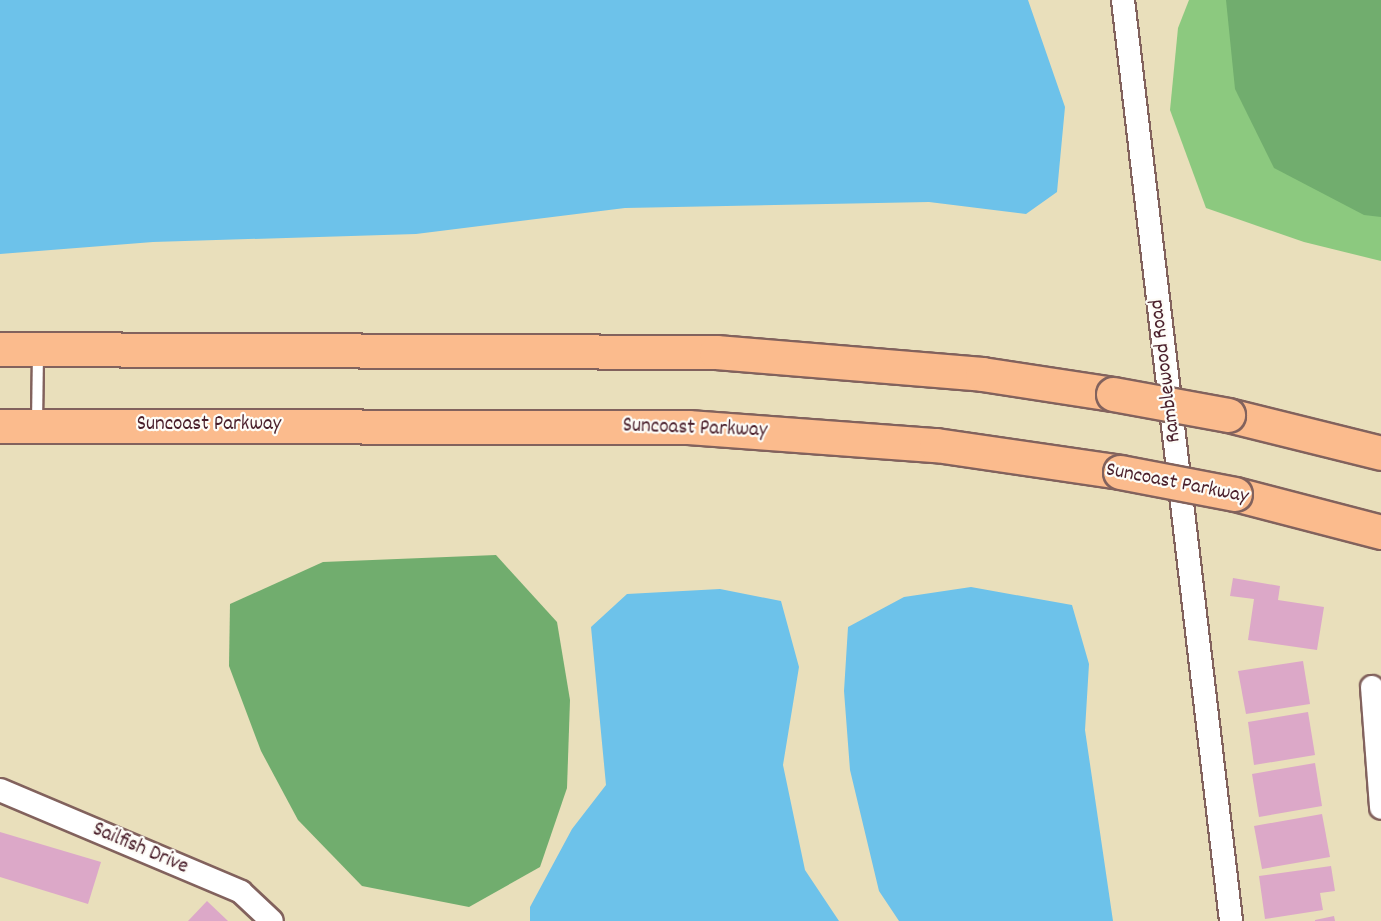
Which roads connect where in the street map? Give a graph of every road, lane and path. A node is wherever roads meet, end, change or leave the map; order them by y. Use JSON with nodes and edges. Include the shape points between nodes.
{"nodes":[{"id":1,"x":1123,"y":0,"type":"edge"},
{"id":2,"x":0,"y":349,"type":"edge"},
{"id":3,"x":38,"y":349,"type":"junction"},
{"id":4,"x":0,"y":426,"type":"edge"},
{"id":5,"x":37,"y":426,"type":"junction"},
{"id":6,"x":1381,"y":453,"type":"edge"},
{"id":7,"x":1381,"y":532,"type":"edge"},
{"id":8,"x":1372,"y":687,"type":"dead end"},
{"id":9,"x":0,"y":790,"type":"edge"},
{"id":10,"x":1381,"y":808,"type":"edge"},
{"id":11,"x":272,"y":921,"type":"edge"},
{"id":12,"x":1231,"y":921,"type":"edge"}],
"edges":[{"from":1,"to":12,"type":"street","name":"Ramblewood Road"},
{"from":2,"to":3,"type":"highway"},
{"from":3,"to":5,"type":"lane"},
{"from":3,"to":6,"type":"highway","bridge":true,"via":[[716,352],[982,374],[1228,415]]},
{"from":4,"to":5,"type":"highway","name":"Suncoast Parkway"},
{"from":5,"to":7,"type":"highway","name":"Suncoast Parkway","bridge":true,"via":[[700,428],[936,445],[1120,472],[1235,494]]},
{"from":8,"to":10,"type":"street"},
{"from":9,"to":11,"type":"street","name":"Sailfish Drive","via":[[241,892]]}]}
